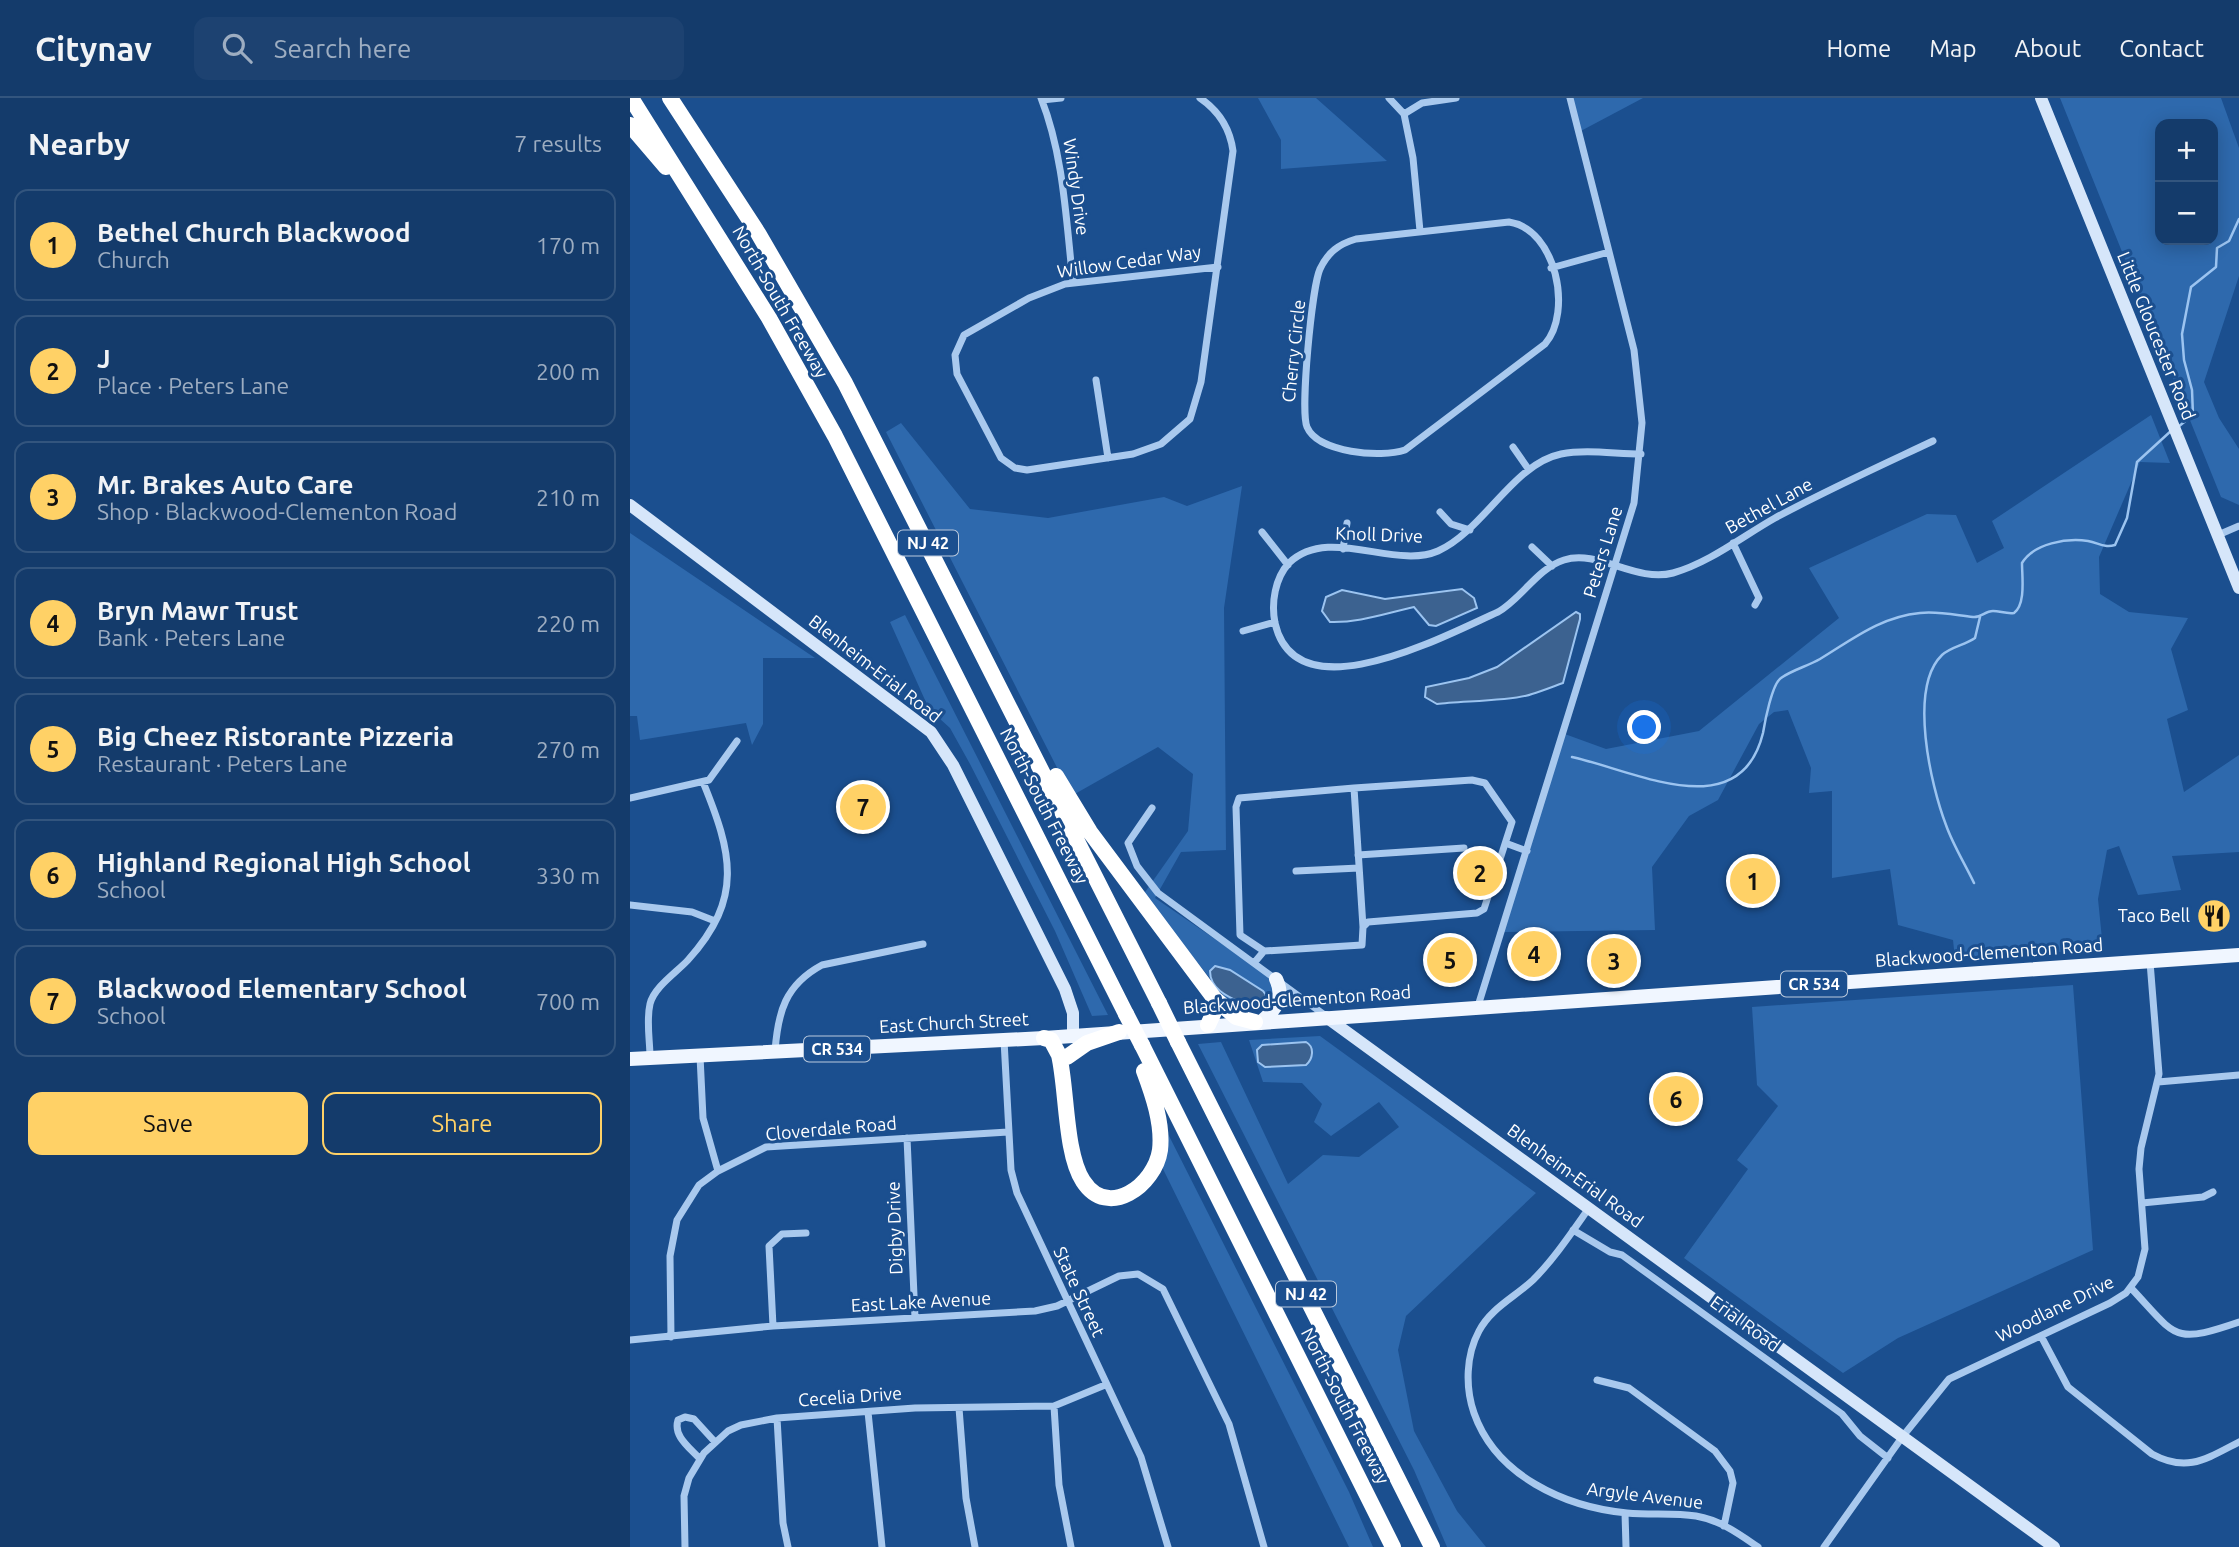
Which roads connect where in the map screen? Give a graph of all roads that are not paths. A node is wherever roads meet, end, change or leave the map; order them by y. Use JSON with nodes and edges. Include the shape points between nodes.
{"nodes":[{"id":1,"x":631,"y":98,"type":"edge"},
{"id":2,"x":670,"y":98,"type":"edge"},
{"id":3,"x":1061,"y":98,"type":"edge"},
{"id":4,"x":1200,"y":98,"type":"edge"},
{"id":5,"x":1389,"y":98,"type":"edge"},
{"id":6,"x":1456,"y":98,"type":"edge"},
{"id":7,"x":1570,"y":98,"type":"edge"},
{"id":8,"x":2041,"y":98,"type":"edge"},
{"id":9,"x":1042,"y":99,"type":"edge"},
{"id":10,"x":1404,"y":114,"type":"junction"},
{"id":11,"x":630,"y":125,"type":"edge"},
{"id":12,"x":702,"y":208,"type":"junction"},
{"id":13,"x":1420,"y":231,"type":"junction"},
{"id":14,"x":1609,"y":252,"type":"junction"},
{"id":15,"x":1218,"y":267,"type":"junction"},
{"id":16,"x":1552,"y":268,"type":"junction"},
{"id":17,"x":1073,"y":282,"type":"junction"},
{"id":18,"x":1096,"y":380,"type":"dead end"},
{"id":19,"x":1933,"y":441,"type":"dead end"},
{"id":20,"x":1513,"y":447,"type":"dead end"},
{"id":21,"x":1641,"y":454,"type":"junction"},
{"id":22,"x":1108,"y":458,"type":"junction"},
{"id":23,"x":1528,"y":470,"type":"junction"},
{"id":24,"x":630,"y":505,"type":"edge"},
{"id":25,"x":1440,"y":512,"type":"dead end"},
{"id":26,"x":1347,"y":523,"type":"dead end"},
{"id":27,"x":2239,"y":526,"type":"edge"},
{"id":28,"x":1470,"y":530,"type":"junction"},
{"id":29,"x":1262,"y":531,"type":"dead end"},
{"id":30,"x":2218,"y":535,"type":"junction"},
{"id":31,"x":1733,"y":543,"type":"junction"},
{"id":32,"x":1532,"y":547,"type":"dead end"},
{"id":33,"x":1343,"y":548,"type":"junction"},
{"id":34,"x":1288,"y":565,"type":"junction"},
{"id":35,"x":1552,"y":566,"type":"junction"},
{"id":36,"x":1615,"y":568,"type":"junction"},
{"id":37,"x":2239,"y":588,"type":"edge"},
{"id":38,"x":1755,"y":605,"type":"dead end"},
{"id":39,"x":1275,"y":622,"type":"junction"},
{"id":40,"x":1243,"y":631,"type":"dead end"},
{"id":41,"x":973,"y":633,"type":"junction"},
{"id":42,"x":737,"y":741,"type":"dead end"},
{"id":43,"x":703,"y":782,"type":"junction"},
{"id":44,"x":1354,"y":788,"type":"junction"},
{"id":45,"x":630,"y":798,"type":"edge"},
{"id":46,"x":1152,"y":808,"type":"dead end"},
{"id":47,"x":1508,"y":844,"type":"junction"},
{"id":48,"x":1464,"y":848,"type":"dead end"},
{"id":49,"x":1527,"y":851,"type":"junction"},
{"id":50,"x":1358,"y":855,"type":"junction"},
{"id":51,"x":1359,"y":868,"type":"junction"},
{"id":52,"x":1296,"y":872,"type":"dead end"},
{"id":53,"x":630,"y":905,"type":"edge"},
{"id":54,"x":715,"y":921,"type":"junction"},
{"id":55,"x":1363,"y":927,"type":"junction"},
{"id":56,"x":1240,"y":935,"type":"junction"},
{"id":57,"x":923,"y":944,"type":"dead end"},
{"id":58,"x":1231,"y":947,"type":"junction"},
{"id":59,"x":1264,"y":951,"type":"junction"},
{"id":60,"x":2239,"y":955,"type":"edge"},
{"id":61,"x":1254,"y":962,"type":"junction"},
{"id":62,"x":2150,"y":962,"type":"junction"},
{"id":63,"x":1276,"y":979,"type":"junction"},
{"id":64,"x":1214,"y":998,"type":"junction"},
{"id":65,"x":1478,"y":1006,"type":"junction"},
{"id":66,"x":1326,"y":1017,"type":"junction"},
{"id":67,"x":1122,"y":1021,"type":"junction"},
{"id":68,"x":1258,"y":1022,"type":"junction"},
{"id":69,"x":1208,"y":1026,"type":"junction"},
{"id":70,"x":1155,"y":1030,"type":"joint"},
{"id":71,"x":1073,"y":1035,"type":"junction"},
{"id":72,"x":1044,"y":1038,"type":"junction"},
{"id":73,"x":1004,"y":1040,"type":"junction"},
{"id":74,"x":1138,"y":1045,"type":"junction"},
{"id":75,"x":775,"y":1052,"type":"junction"},
{"id":76,"x":700,"y":1056,"type":"junction"},
{"id":77,"x":1067,"y":1056,"type":"junction"},
{"id":78,"x":650,"y":1058,"type":"junction"},
{"id":79,"x":630,"y":1059,"type":"edge"},
{"id":80,"x":1063,"y":1074,"type":"junction"},
{"id":81,"x":2239,"y":1075,"type":"edge"},
{"id":82,"x":2158,"y":1082,"type":"junction"},
{"id":83,"x":1008,"y":1132,"type":"junction"},
{"id":84,"x":907,"y":1138,"type":"junction"},
{"id":85,"x":718,"y":1171,"type":"junction"},
{"id":86,"x":2213,"y":1192,"type":"dead end"},
{"id":87,"x":2141,"y":1203,"type":"junction"},
{"id":88,"x":1590,"y":1208,"type":"junction"},
{"id":89,"x":1573,"y":1230,"type":"junction"},
{"id":90,"x":806,"y":1233,"type":"dead end"},
{"id":91,"x":2131,"y":1288,"type":"junction"},
{"id":92,"x":1066,"y":1301,"type":"junction"},
{"id":93,"x":915,"y":1318,"type":"junction"},
{"id":94,"x":2239,"y":1322,"type":"edge"},
{"id":95,"x":773,"y":1326,"type":"junction"},
{"id":96,"x":2041,"y":1336,"type":"junction"},
{"id":97,"x":671,"y":1337,"type":"junction"},
{"id":98,"x":630,"y":1340,"type":"edge"},
{"id":99,"x":1597,"y":1380,"type":"dead end"},
{"id":100,"x":1105,"y":1385,"type":"junction"},
{"id":101,"x":1054,"y":1405,"type":"junction"},
{"id":102,"x":959,"y":1408,"type":"junction"},
{"id":103,"x":868,"y":1412,"type":"junction"},
{"id":104,"x":777,"y":1418,"type":"junction"},
{"id":105,"x":1903,"y":1436,"type":"junction"},
{"id":106,"x":715,"y":1442,"type":"junction"},
{"id":107,"x":2239,"y":1442,"type":"edge"},
{"id":108,"x":699,"y":1458,"type":"junction"},
{"id":109,"x":1888,"y":1458,"type":"junction"},
{"id":110,"x":1625,"y":1513,"type":"junction"},
{"id":111,"x":1724,"y":1526,"type":"junction"},
{"id":112,"x":685,"y":1547,"type":"edge"},
{"id":113,"x":788,"y":1547,"type":"edge"},
{"id":114,"x":882,"y":1547,"type":"edge"},
{"id":115,"x":975,"y":1547,"type":"edge"},
{"id":116,"x":1072,"y":1547,"type":"edge"},
{"id":117,"x":1168,"y":1547,"type":"edge"},
{"id":118,"x":1264,"y":1547,"type":"edge"},
{"id":119,"x":1393,"y":1547,"type":"edge"},
{"id":120,"x":1432,"y":1547,"type":"edge"},
{"id":121,"x":1626,"y":1547,"type":"edge"},
{"id":122,"x":1758,"y":1547,"type":"edge"},
{"id":123,"x":1824,"y":1547,"type":"edge"},
{"id":124,"x":2054,"y":1547,"type":"edge"}],
"edges":[{"from":1,"to":12,"type":"highway","name":"North-South Freeway","number":"NJ 42"},
{"from":2,"to":41,"type":"highway","name":"North-South Freeway","number":"NJ 42","via":[[805,310]]},
{"from":3,"to":9,"type":"street"},
{"from":4,"to":15,"type":"street","name":"Willow Cedar Way","via":[[1225,123],[1233,150]]},
{"from":5,"to":10,"type":"street"},
{"from":6,"to":10,"type":"street","via":[[1422,103]]},
{"from":7,"to":14,"type":"street","name":"Peters Lane"},
{"from":8,"to":30,"type":"main road","name":"Little Gloucester Road"},
{"from":9,"to":17,"type":"street","name":"Windy Drive","via":[[1060,169]]},
{"from":10,"to":13,"type":"street"},
{"from":11,"to":12,"type":"highway"},
{"from":12,"to":67,"type":"highway","name":"North-South Freeway","number":"NJ 42","via":[[835,436],[1118,996]]},
{"from":13,"to":16,"type":"street","name":"Cherry Circle","via":[[1521,224],[1541,243]]},
{"from":13,"to":16,"type":"street","name":"Cherry Circle","via":[[1345,243],[1333,250],[1319,272],[1303,413],[1307,428],[1320,442],[1375,454],[1393,454],[1415,445],[1554,333],[1559,301]]},
{"from":14,"to":16,"type":"street"},
{"from":14,"to":21,"type":"street","name":"Peters Lane","via":[[1641,396]]},
{"from":15,"to":17,"type":"street","name":"Willow Cedar Way"},
{"from":15,"to":22,"type":"street","name":"Willow Cedar Way","via":[[1201,382],[1189,419],[1161,444]]},
{"from":17,"to":22,"type":"street","name":"Willow Cedar Way","via":[[1029,298],[964,335],[955,355],[957,374],[1001,458],[1015,468]]},
{"from":18,"to":22,"type":"street"},
{"from":19,"to":31,"type":"street","name":"Bethel Lane","via":[[1782,514]]},
{"from":20,"to":23,"type":"street"},
{"from":21,"to":23,"type":"street","name":"Knoll Drive","via":[[1562,454]]},
{"from":21,"to":36,"type":"street","name":"Peters Lane","via":[[1634,503]]},
{"from":23,"to":28,"type":"street","name":"Knoll Drive"},
{"from":24,"to":71,"type":"main road","name":"Blenheim-Erial Road","via":[[931,732],[953,765],[1065,989],[1073,1013]]},
{"from":25,"to":28,"type":"street","via":[[1451,524]]},
{"from":26,"to":33,"type":"street"},
{"from":27,"to":30,"type":"street"},
{"from":28,"to":33,"type":"street","name":"Knoll Drive","via":[[1424,554]]},
{"from":29,"to":34,"type":"street"},
{"from":30,"to":37,"type":"main road","name":"Little Gloucester Road"},
{"from":31,"to":36,"type":"street","name":"Bethel Lane","via":[[1672,573]]},
{"from":31,"to":38,"type":"street","via":[[1756,587],[1759,598]]},
{"from":32,"to":35,"type":"street"},
{"from":33,"to":34,"type":"street","name":"Knoll Drive","via":[[1314,549]]},
{"from":34,"to":39,"type":"street","via":[[1276,590]]},
{"from":35,"to":36,"type":"street","via":[[1585,558]]},
{"from":35,"to":39,"type":"street","via":[[1505,608],[1378,662],[1345,667],[1306,662],[1289,651]]},
{"from":36,"to":49,"type":"street","name":"Peters Lane"},
{"from":39,"to":40,"type":"street"},
{"from":41,"to":64,"type":"highway","via":[[1090,832]]},
{"from":41,"to":120,"type":"highway","name":"North-South Freeway","number":"NJ 42","bridge":true},
{"from":42,"to":43,"type":"street"},
{"from":43,"to":45,"type":"street"},
{"from":43,"to":54,"type":"street","via":[[717,817],[728,876],[727,897]]},
{"from":44,"to":47,"type":"street","via":[[1481,781],[1512,822]]},
{"from":44,"to":50,"type":"street"},
{"from":44,"to":56,"type":"street","via":[[1239,799]]},
{"from":46,"to":58,"type":"street","name":"Blenheim-Erial Road","via":[[1128,843],[1137,866],[1158,893]]},
{"from":47,"to":49,"type":"street"},
{"from":47,"to":55,"type":"street","via":[[1489,900],[1477,914],[1368,922]]},
{"from":48,"to":50,"type":"street"},
{"from":49,"to":65,"type":"street","name":"Peters Lane"},
{"from":50,"to":51,"type":"street"},
{"from":51,"to":52,"type":"street"},
{"from":51,"to":55,"type":"street"},
{"from":53,"to":54,"type":"street","via":[[692,912]]},
{"from":54,"to":78,"type":"street","via":[[690,958],[652,998]]},
{"from":55,"to":59,"type":"street","via":[[1362,946]]},
{"from":56,"to":58,"type":"street"},
{"from":56,"to":59,"type":"street"},
{"from":57,"to":75,"type":"street","via":[[822,965],[807,973],[787,993],[781,1007]]},
{"from":58,"to":61,"type":"street","name":"Blenheim-Erial Road"},
{"from":59,"to":61,"type":"street"},
{"from":60,"to":62,"type":"main road","name":"Blackwood-Clementon Road","number":"CR 534"},
{"from":61,"to":63,"type":"street","name":"Blenheim-Erial Road"},
{"from":62,"to":65,"type":"main road","name":"Blackwood-Clementon Road","number":"CR 534"},
{"from":62,"to":82,"type":"street","name":"Woodlane Drive"},
{"from":63,"to":66,"type":"street","name":"Blenheim-Erial Road"},
{"from":63,"to":68,"type":"main road","via":[[1279,1002]]},
{"from":64,"to":68,"type":"highway","via":[[1236,1017]]},
{"from":64,"to":69,"type":"highway"},
{"from":65,"to":66,"type":"main road","name":"Blackwood-Clementon Road","number":"CR 534"},
{"from":66,"to":68,"type":"main road","name":"Blackwood-Clementon Road","number":"CR 534"},
{"from":66,"to":88,"type":"main road","name":"Blenheim-Erial Road"},
{"from":67,"to":70,"type":"main road","name":"East Church Street","number":"CR 534"},
{"from":67,"to":71,"type":"main road","name":"East Church Street","number":"CR 534"},
{"from":67,"to":74,"type":"highway","name":"North-South Freeway","number":"NJ 42","bridge":true},
{"from":67,"to":77,"type":"highway"},
{"from":68,"to":69,"type":"main road","name":"Blackwood-Clementon Road","number":"CR 534"},
{"from":69,"to":70,"type":"main road","name":"Blackwood-Clementon Road","number":"CR 534"},
{"from":71,"to":72,"type":"main road","name":"East Church Street","number":"CR 534"},
{"from":71,"to":77,"type":"highway"},
{"from":72,"to":73,"type":"main road","name":"East Church Street","number":"CR 534"},
{"from":72,"to":80,"type":"highway","via":[[1056,1047]]},
{"from":73,"to":75,"type":"main road","name":"East Church Street","number":"CR 534"},
{"from":73,"to":83,"type":"street","name":"State Street"},
{"from":74,"to":80,"type":"highway","via":[[1155,1105],[1160,1149],[1145,1184],[1125,1195],[1095,1193],[1077,1171]]},
{"from":74,"to":119,"type":"highway","name":"North-South Freeway","number":"NJ 42"},
{"from":75,"to":76,"type":"main road","name":"East Church Street","number":"CR 534"},
{"from":76,"to":78,"type":"main road","name":"East Church Street","number":"CR 534"},
{"from":76,"to":85,"type":"street","via":[[703,1118]]},
{"from":77,"to":80,"type":"highway"},
{"from":78,"to":79,"type":"main road","name":"East Church Street","number":"CR 534"},
{"from":81,"to":82,"type":"street"},
{"from":82,"to":87,"type":"street","name":"Woodlane Drive","via":[[2141,1148]]},
{"from":83,"to":84,"type":"street","name":"Cloverdale Road"},
{"from":83,"to":92,"type":"street","name":"State Street","via":[[1017,1193]]},
{"from":84,"to":85,"type":"street","name":"Cloverdale Road","via":[[766,1147]]},
{"from":84,"to":93,"type":"street","name":"Digby Drive"},
{"from":85,"to":97,"type":"street","name":"Cloverdale Road","via":[[699,1185],[677,1220],[670,1256]]},
{"from":86,"to":87,"type":"street"},
{"from":87,"to":91,"type":"street","name":"Woodlane Drive","via":[[2145,1249],[2142,1268]]},
{"from":88,"to":89,"type":"street","name":"Argyle Avenue"},
{"from":88,"to":105,"type":"main road","name":"Blenheim-Erial Road"},
{"from":89,"to":109,"type":"street","name":"Erial Road","via":[[1622,1255],[1842,1414]]},
{"from":89,"to":110,"type":"street","name":"Argyle Avenue","via":[[1533,1280],[1481,1328],[1470,1355],[1470,1402],[1486,1438],[1519,1474],[1581,1505]]},
{"from":90,"to":95,"type":"street","via":[[782,1234],[769,1246]]},
{"from":91,"to":94,"type":"street","via":[[2182,1335],[2202,1335]]},
{"from":91,"to":96,"type":"street","name":"Woodlane Drive"},
{"from":92,"to":93,"type":"street","name":"East Lake Avenue","via":[[1035,1311]]},
{"from":92,"to":100,"type":"street","name":"State Street"},
{"from":92,"to":118,"type":"street","name":"East Lake Avenue","via":[[1119,1276],[1138,1274],[1163,1289],[1228,1424]]},
{"from":93,"to":95,"type":"street","name":"East Lake Avenue"},
{"from":95,"to":97,"type":"street","name":"East Lake Avenue"},
{"from":96,"to":105,"type":"street","name":"Woodlane Drive","via":[[1949,1380]]},
{"from":96,"to":107,"type":"street","via":[[2068,1387],[2152,1454],[2167,1462],[2187,1464],[2206,1460]]},
{"from":97,"to":98,"type":"street","name":"East Lake Avenue"},
{"from":99,"to":111,"type":"street","via":[[1629,1388],[1715,1451],[1733,1483]]},
{"from":100,"to":101,"type":"street","name":"Cecelia Drive"},
{"from":100,"to":117,"type":"street","name":"State Street","via":[[1141,1457]]},
{"from":101,"to":102,"type":"street","name":"Cecelia Drive"},
{"from":101,"to":116,"type":"street","via":[[1059,1485]]},
{"from":102,"to":103,"type":"street","name":"Cecelia Drive"},
{"from":102,"to":115,"type":"street"},
{"from":103,"to":104,"type":"street","name":"Cecelia Drive"},
{"from":103,"to":114,"type":"street"},
{"from":104,"to":106,"type":"street","name":"Cecelia Drive","via":[[741,1425]]},
{"from":104,"to":113,"type":"street"},
{"from":105,"to":109,"type":"street","name":"Woodlane Drive"},
{"from":105,"to":124,"type":"main road","name":"Blenheim-Erial Road"},
{"from":106,"to":108,"type":"street","name":"Cecelia Drive"},
{"from":106,"to":108,"type":"street","via":[[694,1419],[677,1421],[679,1437]]},
{"from":108,"to":112,"type":"street","name":"Cecelia Drive","via":[[684,1496]]},
{"from":109,"to":123,"type":"street","name":"Woodlane Drive"},
{"from":110,"to":111,"type":"street","name":"Argyle Avenue","via":[[1697,1516]]},
{"from":110,"to":121,"type":"street"},
{"from":111,"to":122,"type":"street","name":"Argyle Avenue"}]}
